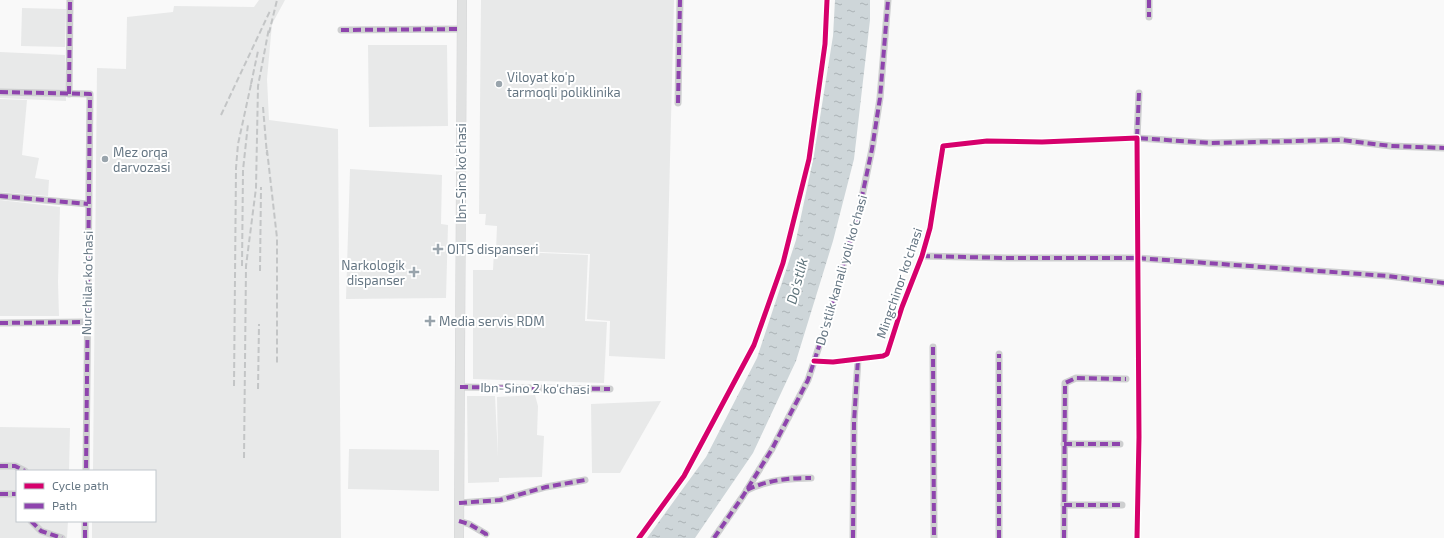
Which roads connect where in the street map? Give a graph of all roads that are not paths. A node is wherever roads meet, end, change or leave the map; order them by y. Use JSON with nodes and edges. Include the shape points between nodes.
{"nodes":[{"id":1,"x":70,"y":0,"type":"edge"},
{"id":2,"x":462,"y":0,"type":"edge"},
{"id":3,"x":680,"y":0,"type":"edge"},
{"id":4,"x":827,"y":0,"type":"edge"},
{"id":5,"x":888,"y":0,"type":"edge"},
{"id":6,"x":1149,"y":0,"type":"edge"},
{"id":7,"x":1150,"y":17,"type":"dead end"},
{"id":8,"x":461,"y":29,"type":"junction"},
{"id":9,"x":341,"y":30,"type":"dead end"},
{"id":10,"x":0,"y":92,"type":"edge"},
{"id":11,"x":1139,"y":93,"type":"dead end"},
{"id":12,"x":69,"y":94,"type":"junction"},
{"id":13,"x":678,"y":103,"type":"dead end"},
{"id":14,"x":1137,"y":138,"type":"junction"},
{"id":15,"x":1444,"y":148,"type":"edge"},
{"id":16,"x":0,"y":196,"type":"edge"},
{"id":17,"x":88,"y":204,"type":"junction"},
{"id":18,"x":922,"y":256,"type":"junction"},
{"id":19,"x":1137,"y":258,"type":"junction"},
{"id":20,"x":1444,"y":283,"type":"edge"},
{"id":21,"x":0,"y":322,"type":"edge"},
{"id":22,"x":86,"y":322,"type":"junction"},
{"id":23,"x":933,"y":348,"type":"dead end"},
{"id":24,"x":999,"y":354,"type":"dead end"},
{"id":25,"x":858,"y":359,"type":"junction"},
{"id":26,"x":814,"y":361,"type":"junction"},
{"id":27,"x":1126,"y":379,"type":"dead end"},
{"id":28,"x":460,"y":387,"type":"junction"},
{"id":29,"x":610,"y":388,"type":"dead end"},
{"id":30,"x":1064,"y":444,"type":"junction"},
{"id":31,"x":1120,"y":444,"type":"dead end"},
{"id":32,"x":0,"y":466,"type":"edge"},
{"id":33,"x":23,"y":470,"type":"edge"},
{"id":34,"x":86,"y":470,"type":"edge"},
{"id":35,"x":811,"y":478,"type":"dead end"},
{"id":36,"x":585,"y":480,"type":"dead end"},
{"id":37,"x":747,"y":490,"type":"junction"},
{"id":38,"x":0,"y":494,"type":"edge"},
{"id":39,"x":16,"y":494,"type":"edge"},
{"id":40,"x":459,"y":503,"type":"junction"},
{"id":41,"x":1064,"y":505,"type":"junction"},
{"id":42,"x":1122,"y":505,"type":"dead end"},
{"id":43,"x":459,"y":521,"type":"junction"},
{"id":44,"x":32,"y":522,"type":"edge"},
{"id":45,"x":85,"y":522,"type":"edge"},
{"id":46,"x":486,"y":534,"type":"dead end"},
{"id":47,"x":62,"y":538,"type":"edge"},
{"id":48,"x":85,"y":538,"type":"edge"},
{"id":49,"x":459,"y":538,"type":"edge"},
{"id":50,"x":639,"y":538,"type":"edge"},
{"id":51,"x":714,"y":538,"type":"edge"},
{"id":52,"x":853,"y":538,"type":"edge"},
{"id":53,"x":934,"y":538,"type":"edge"},
{"id":54,"x":999,"y":538,"type":"edge"},
{"id":55,"x":1064,"y":538,"type":"edge"},
{"id":56,"x":1137,"y":538,"type":"edge"}],
"edges":[{"from":1,"to":12,"type":"street"},
{"from":2,"to":8,"type":"main road","name":"Ibn-Sino ko'chasi"},
{"from":3,"to":13,"type":"street"},
{"from":4,"to":50,"type":"street","via":[[825,44],[809,159],[783,263],[754,344],[684,476]]},
{"from":5,"to":26,"type":"street","name":"Do'stlik kanali yoli ko'chasi","via":[[880,98],[866,178]]},
{"from":6,"to":7,"type":"street"},
{"from":8,"to":9,"type":"street"},
{"from":8,"to":28,"type":"main road","name":"Ibn-Sino ko'chasi"},
{"from":10,"to":12,"type":"street"},
{"from":11,"to":14,"type":"street"},
{"from":12,"to":17,"type":"street","name":"Nurchilar ko'chasi","via":[[90,94]]},
{"from":14,"to":15,"type":"street","via":[[1210,143],[1341,140],[1390,146]]},
{"from":14,"to":18,"type":"street","name":"Mingchinor ko'chasi","via":[[987,142],[943,146],[930,228]]},
{"from":14,"to":19,"type":"street"},
{"from":16,"to":17,"type":"street"},
{"from":17,"to":22,"type":"street","name":"Nurchilar ko'chasi"},
{"from":18,"to":19,"type":"street"},
{"from":18,"to":25,"type":"street","name":"Mingchinor ko'chasi","via":[[887,354]]},
{"from":19,"to":20,"type":"street","via":[[1388,276]]},
{"from":19,"to":56,"type":"street"},
{"from":21,"to":22,"type":"street"},
{"from":22,"to":34,"type":"street","name":"Nurchilar ko'chasi"},
{"from":23,"to":53,"type":"street"},
{"from":24,"to":54,"type":"street"},
{"from":25,"to":26,"type":"street","name":"Mingchinor ko'chasi"},
{"from":25,"to":52,"type":"street","via":[[854,422]]},
{"from":26,"to":37,"type":"street","name":"Do'stlik kanali yoli ko'chasi","via":[[808,380],[776,442]]},
{"from":27,"to":30,"type":"street","via":[[1076,378],[1065,383]]},
{"from":28,"to":29,"type":"street","name":"Ibn-Sino 2 ko'chasi"},
{"from":28,"to":40,"type":"main road","name":"Ibn-Sino ko'chasi"},
{"from":30,"to":31,"type":"street"},
{"from":30,"to":41,"type":"street"},
{"from":32,"to":33,"type":"street","via":[[15,466]]},
{"from":35,"to":37,"type":"street","via":[[793,478],[759,484]]},
{"from":36,"to":40,"type":"street","via":[[546,487],[500,500]]},
{"from":37,"to":51,"type":"street","name":"Do'stlik kanali yoli ko'chasi"},
{"from":38,"to":39,"type":"street"},
{"from":40,"to":43,"type":"main road","name":"Ibn-Sino ko'chasi"},
{"from":41,"to":42,"type":"street"},
{"from":41,"to":55,"type":"street"},
{"from":43,"to":46,"type":"street"},
{"from":43,"to":49,"type":"main road","name":"Ibn-Sino ko'chasi"},
{"from":44,"to":47,"type":"street","via":[[41,531]]},
{"from":45,"to":48,"type":"street"}]}
